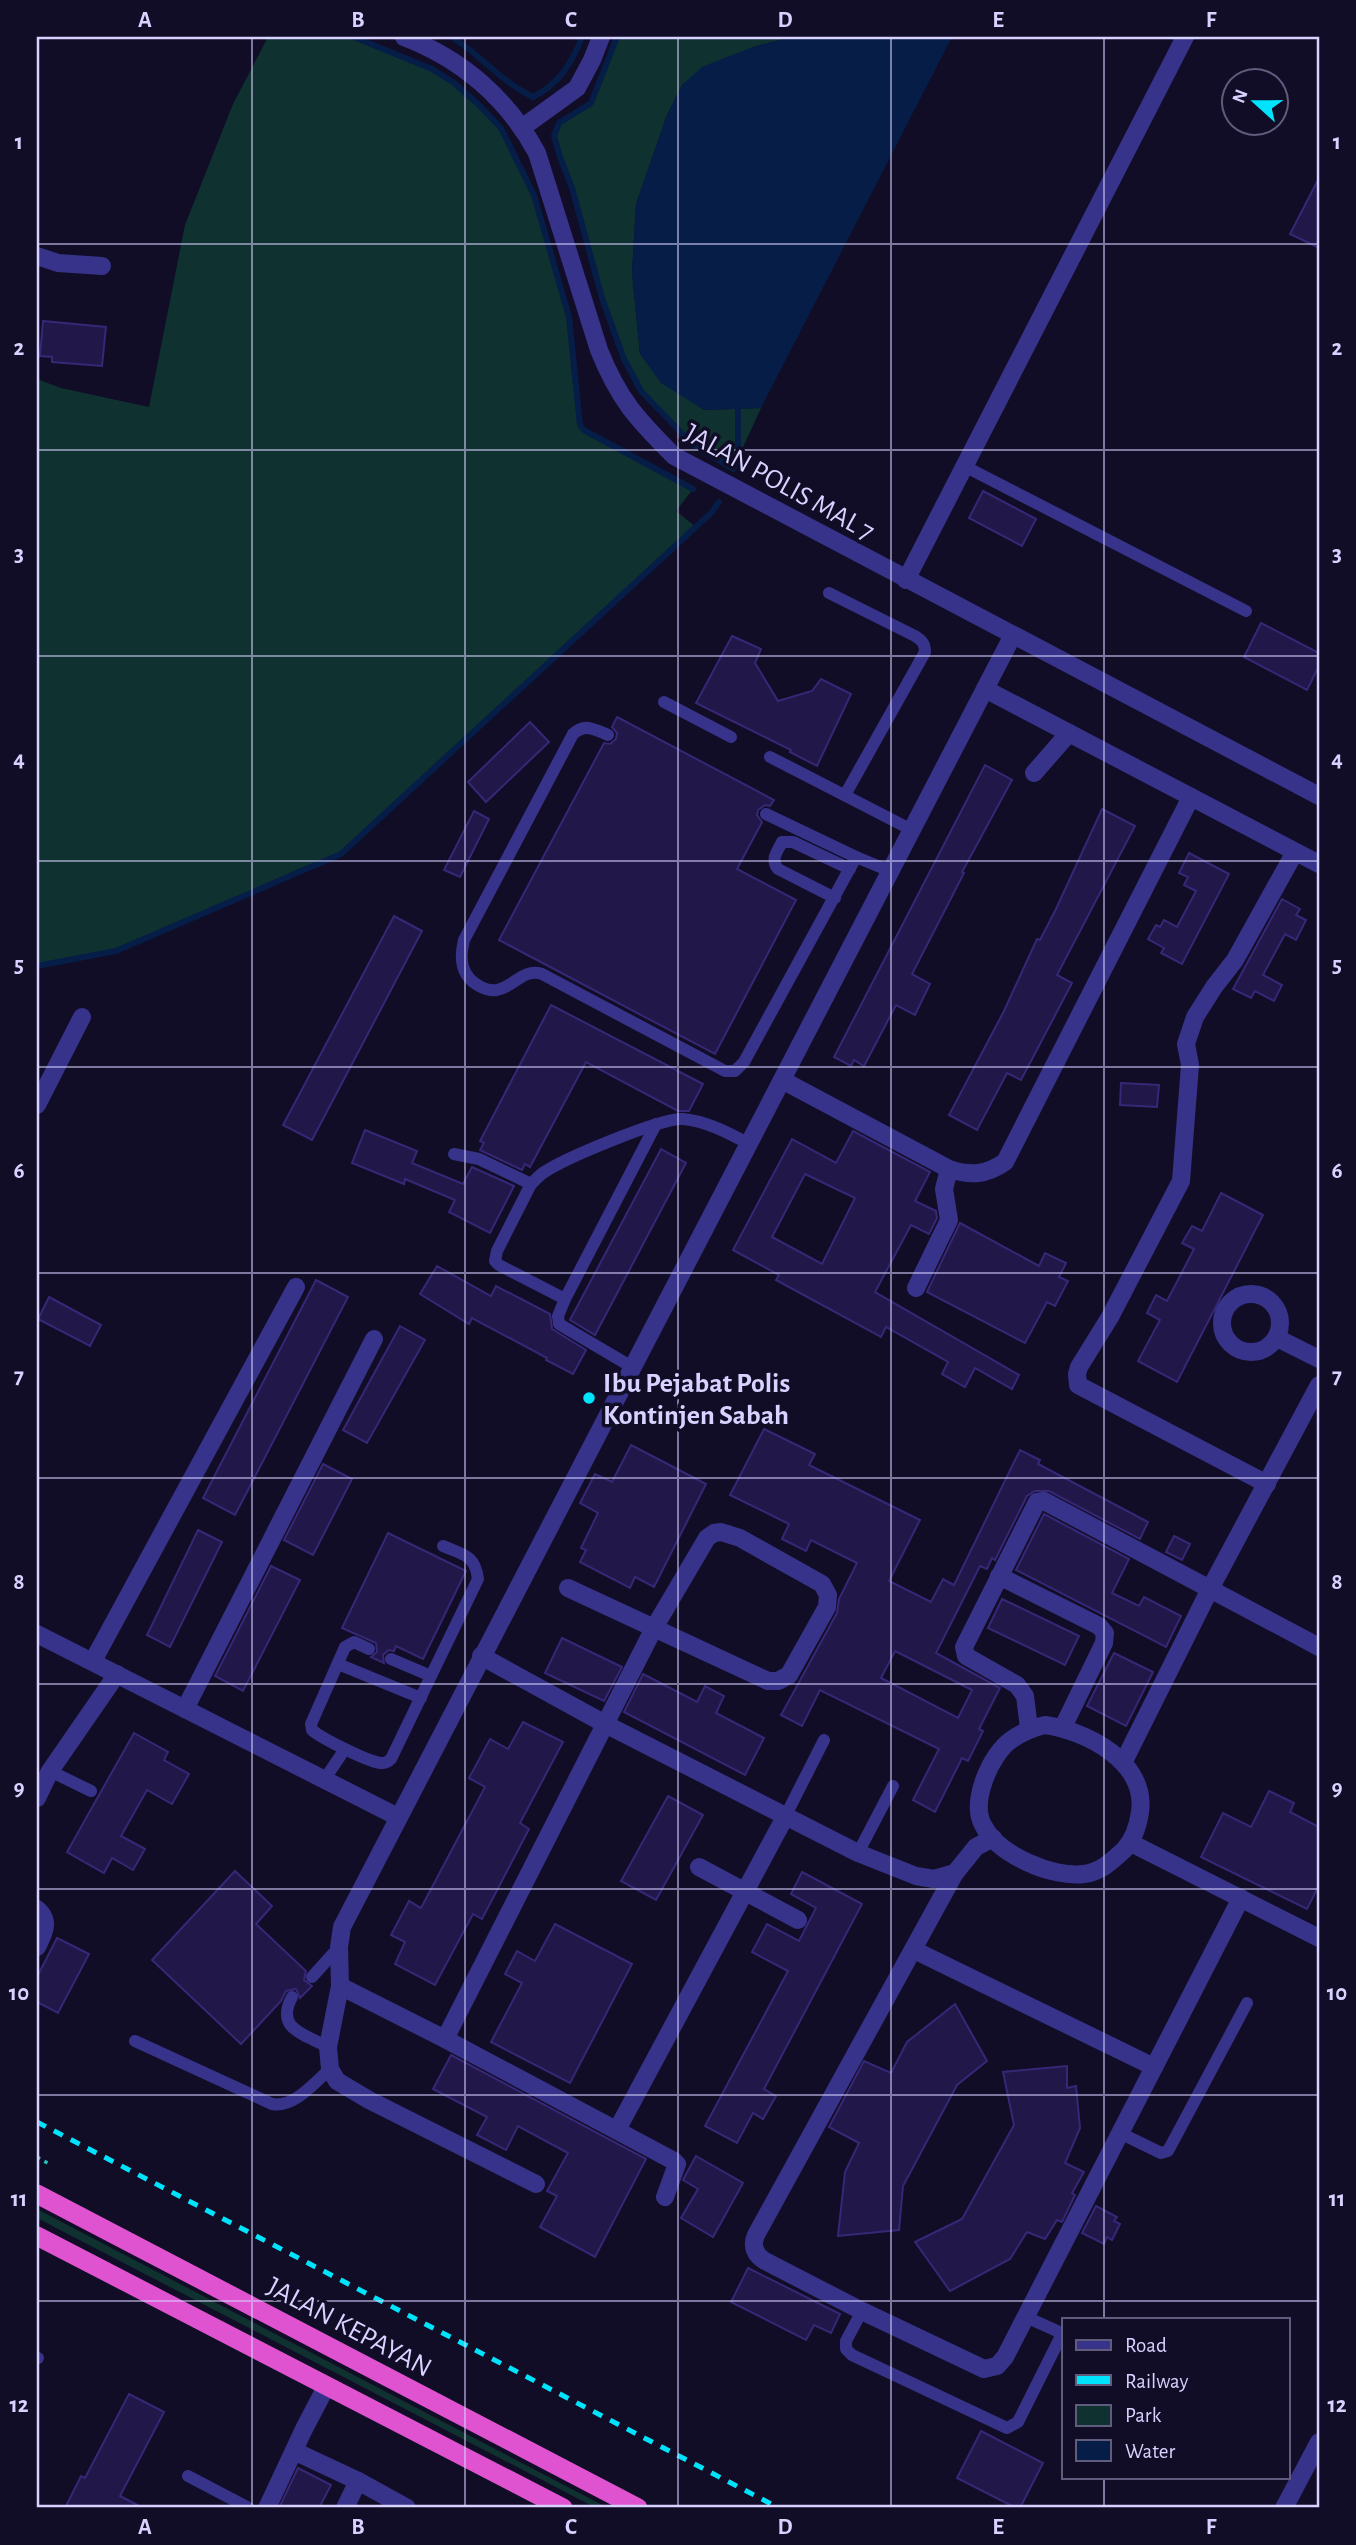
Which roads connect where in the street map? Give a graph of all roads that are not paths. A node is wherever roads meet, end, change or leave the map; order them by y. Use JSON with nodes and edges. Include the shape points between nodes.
{"nodes":[{"id":1,"x":404,"y":37,"type":"edge"},
{"id":2,"x":601,"y":37,"type":"edge"},
{"id":3,"x":1185,"y":37,"type":"edge"},
{"id":4,"x":523,"y":127,"type":"junction"},
{"id":5,"x":37,"y":256,"type":"edge"},
{"id":6,"x":102,"y":266,"type":"dead end"},
{"id":7,"x":966,"y":467,"type":"junction"},
{"id":8,"x":906,"y":580,"type":"junction"},
{"id":9,"x":829,"y":593,"type":"dead end"},
{"id":10,"x":1246,"y":611,"type":"dead end"},
{"id":11,"x":1013,"y":635,"type":"junction"},
{"id":12,"x":985,"y":689,"type":"junction"},
{"id":13,"x":664,"y":702,"type":"dead end"},
{"id":14,"x":1069,"y":733,"type":"junction"},
{"id":15,"x":608,"y":735,"type":"dead end"},
{"id":16,"x":731,"y":737,"type":"dead end"},
{"id":17,"x":770,"y":757,"type":"dead end"},
{"id":18,"x":1034,"y":773,"type":"dead end"},
{"id":19,"x":845,"y":794,"type":"junction"},
{"id":20,"x":1319,"y":796,"type":"edge"},
{"id":21,"x":1191,"y":797,"type":"junction"},
{"id":22,"x":766,"y":814,"type":"dead end"},
{"id":23,"x":912,"y":830,"type":"junction"},
{"id":24,"x":1295,"y":852,"type":"junction"},
{"id":25,"x":853,"y":863,"type":"junction"},
{"id":26,"x":1319,"y":864,"type":"edge"},
{"id":27,"x":890,"y":871,"type":"junction"},
{"id":28,"x":835,"y":898,"type":"junction"},
{"id":29,"x":82,"y":1017,"type":"dead end"},
{"id":30,"x":782,"y":1080,"type":"junction"},
{"id":31,"x":37,"y":1105,"type":"edge"},
{"id":32,"x":656,"y":1124,"type":"junction"},
{"id":33,"x":748,"y":1144,"type":"junction"},
{"id":34,"x":454,"y":1154,"type":"dead end"},
{"id":35,"x":949,"y":1168,"type":"junction"},
{"id":36,"x":531,"y":1184,"type":"junction"},
{"id":37,"x":296,"y":1287,"type":"dead end"},
{"id":38,"x":916,"y":1288,"type":"dead end"},
{"id":39,"x":565,"y":1299,"type":"junction"},
{"id":40,"x":1277,"y":1338,"type":"dead end"},
{"id":41,"x":374,"y":1339,"type":"dead end"},
{"id":42,"x":1319,"y":1359,"type":"edge"},
{"id":43,"x":632,"y":1367,"type":"junction"},
{"id":44,"x":1319,"y":1385,"type":"edge"},
{"id":45,"x":1267,"y":1484,"type":"junction"},
{"id":46,"x":443,"y":1546,"type":"dead end"},
{"id":47,"x":999,"y":1576,"type":"junction"},
{"id":48,"x":568,"y":1588,"type":"dead end"},
{"id":49,"x":1210,"y":1589,"type":"junction"},
{"id":50,"x":654,"y":1628,"type":"junction"},
{"id":51,"x":37,"y":1634,"type":"edge"},
{"id":52,"x":1319,"y":1647,"type":"edge"},
{"id":53,"x":369,"y":1649,"type":"dead end"},
{"id":54,"x":481,"y":1656,"type":"junction"},
{"id":55,"x":391,"y":1659,"type":"dead end"},
{"id":56,"x":93,"y":1661,"type":"junction"},
{"id":57,"x":338,"y":1664,"type":"junction"},
{"id":58,"x":117,"y":1674,"type":"junction"},
{"id":59,"x":431,"y":1676,"type":"junction"},
{"id":60,"x":421,"y":1698,"type":"junction"},
{"id":61,"x":185,"y":1709,"type":"junction"},
{"id":62,"x":607,"y":1725,"type":"junction"},
{"id":63,"x":1063,"y":1727,"type":"junction"},
{"id":64,"x":1029,"y":1728,"type":"junction"},
{"id":65,"x":824,"y":1740,"type":"dead end"},
{"id":66,"x":345,"y":1749,"type":"junction"},
{"id":67,"x":1124,"y":1761,"type":"junction"},
{"id":68,"x":50,"y":1771,"type":"junction"},
{"id":69,"x":324,"y":1780,"type":"junction"},
{"id":70,"x":892,"y":1786,"type":"dead end"},
{"id":71,"x":92,"y":1791,"type":"dead end"},
{"id":72,"x":37,"y":1798,"type":"edge"},
{"id":73,"x":398,"y":1817,"type":"junction"},
{"id":74,"x":785,"y":1817,"type":"junction"},
{"id":75,"x":993,"y":1838,"type":"junction"},
{"id":76,"x":1130,"y":1843,"type":"junction"},
{"id":77,"x":858,"y":1853,"type":"junction"},
{"id":78,"x":699,"y":1867,"type":"dead end"},
{"id":79,"x":955,"y":1873,"type":"junction"},
{"id":80,"x":744,"y":1891,"type":"junction"},
{"id":81,"x":1241,"y":1898,"type":"junction"},
{"id":82,"x":37,"y":1909,"type":"edge"},
{"id":83,"x":798,"y":1920,"type":"dead end"},
{"id":84,"x":1319,"y":1938,"type":"edge"},
{"id":85,"x":37,"y":1947,"type":"edge"},
{"id":86,"x":339,"y":1947,"type":"junction"},
{"id":87,"x":914,"y":1950,"type":"junction"},
{"id":88,"x":312,"y":1977,"type":"dead end"},
{"id":89,"x":340,"y":1986,"type":"junction"},
{"id":90,"x":292,"y":1997,"type":"dead end"},
{"id":91,"x":1247,"y":2003,"type":"dead end"},
{"id":92,"x":445,"y":2039,"type":"junction"},
{"id":93,"x":135,"y":2041,"type":"dead end"},
{"id":94,"x":328,"y":2047,"type":"junction"},
{"id":95,"x":1154,"y":2067,"type":"junction"},
{"id":96,"x":330,"y":2069,"type":"junction"},
{"id":97,"x":617,"y":2130,"type":"junction"},
{"id":98,"x":1120,"y":2133,"type":"junction"},
{"id":99,"x":536,"y":2184,"type":"dead end"},
{"id":100,"x":37,"y":2194,"type":"edge"},
{"id":101,"x":665,"y":2197,"type":"dead end"},
{"id":102,"x":37,"y":2236,"type":"edge"},
{"id":103,"x":862,"y":2311,"type":"junction"},
{"id":104,"x":1026,"y":2317,"type":"junction"},
{"id":105,"x":326,"y":2387,"type":"junction"},
{"id":106,"x":1319,"y":2442,"type":"edge"},
{"id":107,"x":294,"y":2451,"type":"junction"},
{"id":108,"x":188,"y":2476,"type":"dead end"},
{"id":109,"x":358,"y":2481,"type":"junction"},
{"id":110,"x":553,"y":2506,"type":"edge"},
{"id":111,"x":249,"y":2508,"type":"edge"},
{"id":112,"x":267,"y":2508,"type":"edge"},
{"id":113,"x":345,"y":2508,"type":"edge"},
{"id":114,"x":407,"y":2508,"type":"edge"},
{"id":115,"x":638,"y":2508,"type":"edge"},
{"id":116,"x":1284,"y":2508,"type":"edge"}],
"edges":[{"from":1,"to":4,"type":"street","name":"JALAN POLIS MAL 7","via":[[432,47],[475,77]]},
{"from":2,"to":4,"type":"street","via":[[577,88]]},
{"from":3,"to":7,"type":"street"},
{"from":4,"to":8,"type":"street","name":"JALAN POLIS MAL 7","via":[[537,153],[610,379],[636,419],[674,456]]},
{"from":5,"to":6,"type":"street","via":[[58,263]]},
{"from":7,"to":8,"type":"street"},
{"from":7,"to":10,"type":"lane"},
{"from":8,"to":11,"type":"street","name":"JALAN POLIS MAL 7"},
{"from":9,"to":19,"type":"lane","via":[[915,636],[925,646]]},
{"from":11,"to":12,"type":"street"},
{"from":11,"to":20,"type":"street","name":"JALAN POLIS MAL 7"},
{"from":12,"to":14,"type":"street"},
{"from":12,"to":23,"type":"street"},
{"from":13,"to":16,"type":"lane"},
{"from":14,"to":18,"type":"street"},
{"from":14,"to":21,"type":"street"},
{"from":15,"to":28,"type":"lane","via":[[591,727],[581,727],[573,734],[464,940],[462,962],[470,980],[494,991],[527,973],[542,974],[725,1071],[735,1071]]},
{"from":17,"to":19,"type":"lane"},
{"from":19,"to":23,"type":"lane"},
{"from":21,"to":24,"type":"street"},
{"from":21,"to":35,"type":"street","via":[[1005,1162],[974,1175]]},
{"from":22,"to":25,"type":"lane"},
{"from":23,"to":27,"type":"street"},
{"from":24,"to":26,"type":"street"},
{"from":24,"to":45,"type":"street","via":[[1235,960],[1195,1017],[1186,1044],[1190,1065],[1181,1181],[1076,1379],[1078,1385]]},
{"from":25,"to":27,"type":"lane"},
{"from":25,"to":28,"type":"lane"},
{"from":25,"to":28,"type":"lane","via":[[793,842],[782,842],[773,859],[778,869]]},
{"from":27,"to":30,"type":"street"},
{"from":29,"to":31,"type":"street"},
{"from":30,"to":33,"type":"street"},
{"from":30,"to":35,"type":"street"},
{"from":32,"to":33,"type":"lane","via":[[684,1119],[698,1122]]},
{"from":32,"to":36,"type":"lane","via":[[557,1165]]},
{"from":32,"to":39,"type":"lane"},
{"from":33,"to":43,"type":"street"},
{"from":34,"to":36,"type":"lane"},
{"from":35,"to":38,"type":"street","via":[[944,1189],[949,1220]]},
{"from":36,"to":39,"type":"lane","via":[[495,1261]]},
{"from":37,"to":56,"type":"street"},
{"from":39,"to":43,"type":"lane","via":[[559,1324]]},
{"from":40,"to":42,"type":"street"},
{"from":41,"to":61,"type":"street"},
{"from":43,"to":54,"type":"street"},
{"from":44,"to":45,"type":"street"},
{"from":45,"to":49,"type":"street"},
{"from":46,"to":59,"type":"lane","via":[[469,1557],[478,1579]]},
{"from":47,"to":49,"type":"street","via":[[1035,1505],[1044,1501]]},
{"from":47,"to":63,"type":"street","via":[[1105,1633]]},
{"from":47,"to":64,"type":"street","via":[[964,1652],[1017,1685],[1025,1696]]},
{"from":48,"to":50,"type":"street"},
{"from":49,"to":52,"type":"street"},
{"from":49,"to":67,"type":"street"},
{"from":50,"to":50,"type":"street","via":[[768,1681],[778,1681],[789,1675],[827,1607],[828,1595],[822,1584],[740,1538],[714,1533]]},
{"from":50,"to":62,"type":"street"},
{"from":51,"to":56,"type":"street"},
{"from":53,"to":57,"type":"lane","via":[[349,1643]]},
{"from":54,"to":62,"type":"street"},
{"from":54,"to":73,"type":"street"},
{"from":55,"to":59,"type":"lane"},
{"from":56,"to":58,"type":"street"},
{"from":57,"to":60,"type":"lane"},
{"from":57,"to":66,"type":"lane","via":[[311,1724],[312,1730]]},
{"from":58,"to":61,"type":"street"},
{"from":58,"to":68,"type":"street"},
{"from":59,"to":60,"type":"lane"},
{"from":60,"to":66,"type":"lane","via":[[391,1759],[379,1763]]},
{"from":61,"to":69,"type":"street"},
{"from":62,"to":74,"type":"street"},
{"from":62,"to":92,"type":"street"},
{"from":63,"to":64,"type":"street"},
{"from":63,"to":67,"type":"street"},
{"from":64,"to":75,"type":"street","via":[[1009,1741],[991,1762],[981,1790],[978,1814]]},
{"from":65,"to":74,"type":"lane"},
{"from":66,"to":69,"type":"lane"},
{"from":67,"to":76,"type":"street","via":[[1139,1783],[1141,1804],[1139,1824]]},
{"from":68,"to":71,"type":"lane"},
{"from":68,"to":72,"type":"street"},
{"from":69,"to":73,"type":"street"},
{"from":70,"to":77,"type":"lane"},
{"from":73,"to":86,"type":"street","via":[[342,1927]]},
{"from":74,"to":77,"type":"street"},
{"from":74,"to":80,"type":"street"},
{"from":75,"to":76,"type":"street","via":[[1009,1852],[1059,1874],[1086,1874],[1108,1865]]},
{"from":75,"to":79,"type":"street","via":[[976,1847]]},
{"from":76,"to":81,"type":"street"},
{"from":77,"to":79,"type":"street","via":[[916,1877],[934,1879]]},
{"from":78,"to":80,"type":"street"},
{"from":79,"to":87,"type":"street"},
{"from":80,"to":83,"type":"street"},
{"from":80,"to":97,"type":"street"},
{"from":81,"to":84,"type":"street"},
{"from":81,"to":95,"type":"street"},
{"from":82,"to":85,"type":"street","via":[[46,1928]]},
{"from":86,"to":88,"type":"lane"},
{"from":86,"to":89,"type":"street"},
{"from":87,"to":95,"type":"street"},
{"from":87,"to":103,"type":"street","via":[[754,2239],[760,2258]]},
{"from":89,"to":92,"type":"street"},
{"from":89,"to":94,"type":"street"},
{"from":90,"to":94,"type":"lane","via":[[285,2018],[290,2026]]},
{"from":91,"to":98,"type":"lane","via":[[1168,2151],[1161,2153]]},
{"from":92,"to":97,"type":"street"},
{"from":93,"to":96,"type":"lane","via":[[281,2106]]},
{"from":94,"to":96,"type":"street"},
{"from":95,"to":98,"type":"street"},
{"from":96,"to":99,"type":"street","via":[[337,2081],[369,2100]]},
{"from":97,"to":101,"type":"street","via":[[677,2164]]},
{"from":98,"to":104,"type":"street"},
{"from":100,"to":115,"type":"highway","name":"JALAN KEPAYAN"},
{"from":102,"to":105,"type":"highway"},
{"from":103,"to":104,"type":"street","via":[[984,2369],[1001,2362]]},
{"from":103,"to":104,"type":"lane","via":[[846,2341],[852,2355],[1007,2428],[1018,2422],[1061,2336]]},
{"from":105,"to":107,"type":"street"},
{"from":105,"to":110,"type":"highway"},
{"from":106,"to":116,"type":"street"},
{"from":107,"to":109,"type":"street"},
{"from":107,"to":112,"type":"street"},
{"from":108,"to":111,"type":"lane"},
{"from":109,"to":113,"type":"street"},
{"from":109,"to":114,"type":"street"}]}
